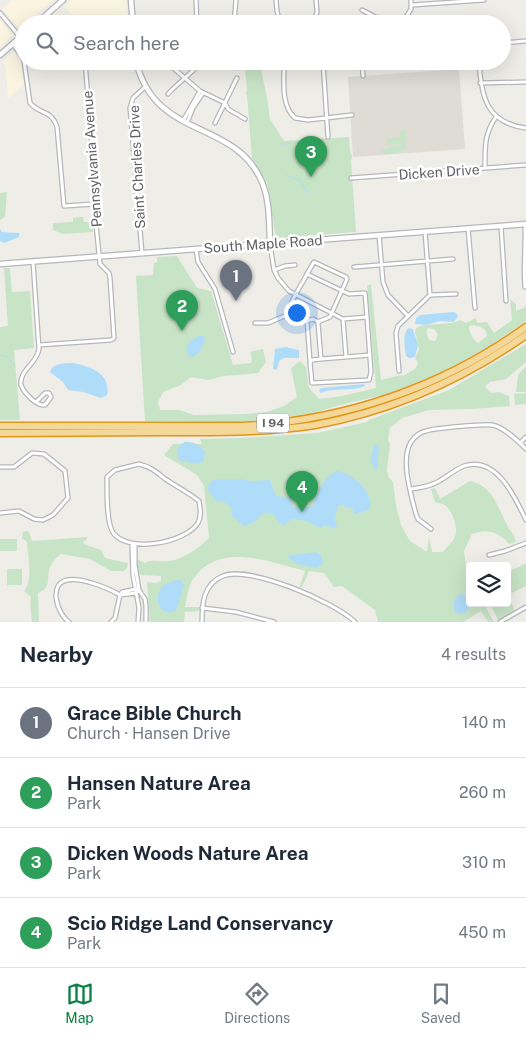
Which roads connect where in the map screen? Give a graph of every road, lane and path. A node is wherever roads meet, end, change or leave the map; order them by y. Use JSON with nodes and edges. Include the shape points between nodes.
{"nodes":[{"id":1,"x":63,"y":0,"type":"edge"},
{"id":2,"x":131,"y":0,"type":"edge"},
{"id":3,"x":196,"y":0,"type":"edge"},
{"id":4,"x":236,"y":0,"type":"edge"},
{"id":5,"x":276,"y":0,"type":"edge"},
{"id":6,"x":316,"y":0,"type":"edge"},
{"id":7,"x":412,"y":0,"type":"edge"},
{"id":8,"x":484,"y":0,"type":"edge"},
{"id":9,"x":412,"y":6,"type":"junction"},
{"id":10,"x":362,"y":10,"type":"dead end"},
{"id":11,"x":0,"y":13,"type":"edge"},
{"id":12,"x":46,"y":15,"type":"edge"},
{"id":13,"x":132,"y":15,"type":"edge"},
{"id":14,"x":197,"y":15,"type":"edge"},
{"id":15,"x":235,"y":15,"type":"edge"},
{"id":16,"x":279,"y":15,"type":"edge"},
{"id":17,"x":316,"y":15,"type":"edge"},
{"id":18,"x":372,"y":15,"type":"edge"},
{"id":19,"x":407,"y":15,"type":"edge"},
{"id":20,"x":15,"y":29,"type":"edge"},
{"id":21,"x":526,"y":41,"type":"edge"},
{"id":22,"x":511,"y":42,"type":"edge"},
{"id":23,"x":13,"y":44,"type":"joint"},
{"id":24,"x":15,"y":47,"type":"edge"},
{"id":25,"x":0,"y":55,"type":"edge"},
{"id":26,"x":25,"y":70,"type":"edge"},
{"id":27,"x":86,"y":70,"type":"edge"},
{"id":28,"x":139,"y":70,"type":"edge"},
{"id":29,"x":176,"y":70,"type":"edge"},
{"id":30,"x":194,"y":70,"type":"edge"},
{"id":31,"x":284,"y":70,"type":"edge"},
{"id":32,"x":324,"y":70,"type":"edge"},
{"id":33,"x":363,"y":70,"type":"edge"},
{"id":34,"x":479,"y":70,"type":"edge"},
{"id":35,"x":363,"y":76,"type":"dead end"},
{"id":36,"x":185,"y":78,"type":"junction"},
{"id":37,"x":237,"y":78,"type":"dead end"},
{"id":38,"x":480,"y":82,"type":"junction"},
{"id":39,"x":526,"y":82,"type":"edge"},
{"id":40,"x":145,"y":87,"type":"junction"},
{"id":41,"x":202,"y":92,"type":"junction"},
{"id":42,"x":168,"y":94,"type":"dead end"},
{"id":43,"x":224,"y":103,"type":"junction"},
{"id":44,"x":352,"y":115,"type":"dead end"},
{"id":45,"x":496,"y":117,"type":"junction"},
{"id":46,"x":327,"y":118,"type":"junction"},
{"id":47,"x":245,"y":119,"type":"dead end"},
{"id":48,"x":185,"y":122,"type":"junction"},
{"id":49,"x":215,"y":123,"type":"dead end"},
{"id":50,"x":526,"y":128,"type":"edge"},
{"id":51,"x":328,"y":137,"type":"dead end"},
{"id":52,"x":526,"y":165,"type":"edge"},
{"id":53,"x":485,"y":168,"type":"junction"},
{"id":54,"x":352,"y":178,"type":"dead end"},
{"id":55,"x":94,"y":204,"type":"junction"},
{"id":56,"x":525,"y":224,"type":"edge"},
{"id":57,"x":501,"y":226,"type":"junction"},
{"id":58,"x":468,"y":228,"type":"junction"},
{"id":59,"x":425,"y":232,"type":"junction"},
{"id":60,"x":379,"y":235,"type":"junction"},
{"id":61,"x":270,"y":243,"type":"junction"},
{"id":62,"x":196,"y":249,"type":"junction"},
{"id":63,"x":142,"y":253,"type":"junction"},
{"id":64,"x":99,"y":256,"type":"junction"},
{"id":65,"x":453,"y":259,"type":"dead end"},
{"id":66,"x":33,"y":261,"type":"junction"},
{"id":67,"x":427,"y":261,"type":"junction"},
{"id":68,"x":0,"y":264,"type":"edge"},
{"id":69,"x":295,"y":265,"type":"dead end"},
{"id":70,"x":381,"y":265,"type":"junction"},
{"id":71,"x":354,"y":267,"type":"dead end"},
{"id":72,"x":274,"y":270,"type":"junction"},
{"id":73,"x":307,"y":274,"type":"junction"},
{"id":74,"x":525,"y":287,"type":"edge"},
{"id":75,"x":343,"y":290,"type":"junction"},
{"id":76,"x":456,"y":294,"type":"dead end"},
{"id":77,"x":430,"y":295,"type":"junction"},
{"id":78,"x":296,"y":296,"type":"junction"},
{"id":79,"x":506,"y":301,"type":"dead end"},
{"id":80,"x":474,"y":308,"type":"dead end"},
{"id":81,"x":332,"y":313,"type":"junction"},
{"id":82,"x":408,"y":316,"type":"junction"},
{"id":83,"x":367,"y":317,"type":"junction"},
{"id":84,"x":343,"y":318,"type":"junction"},
{"id":85,"x":319,"y":322,"type":"junction"},
{"id":86,"x":255,"y":323,"type":"dead end"},
{"id":87,"x":526,"y":327,"type":"edge"},
{"id":88,"x":526,"y":335,"type":"edge"},
{"id":89,"x":39,"y":346,"type":"junction"},
{"id":90,"x":233,"y":352,"type":"dead end"},
{"id":91,"x":370,"y":356,"type":"junction"},
{"id":92,"x":346,"y":357,"type":"junction"},
{"id":93,"x":321,"y":359,"type":"junction"},
{"id":94,"x":310,"y":361,"type":"junction"},
{"id":95,"x":399,"y":370,"type":"dead end"},
{"id":96,"x":36,"y":402,"type":"junction"},
{"id":97,"x":0,"y":426,"type":"edge"},
{"id":98,"x":0,"y":433,"type":"edge"},
{"id":99,"x":526,"y":436,"type":"edge"},
{"id":100,"x":520,"y":443,"type":"junction"},
{"id":101,"x":526,"y":449,"type":"edge"},
{"id":102,"x":0,"y":467,"type":"edge"},
{"id":103,"x":411,"y":489,"type":"junction"},
{"id":104,"x":0,"y":513,"type":"edge"},
{"id":105,"x":526,"y":520,"type":"edge"},
{"id":106,"x":431,"y":529,"type":"dead end"},
{"id":107,"x":526,"y":543,"type":"edge"},
{"id":108,"x":133,"y":545,"type":"junction"},
{"id":109,"x":489,"y":555,"type":"dead end"},
{"id":110,"x":137,"y":591,"type":"junction"},
{"id":111,"x":120,"y":595,"type":"junction"},
{"id":112,"x":526,"y":607,"type":"edge"},
{"id":113,"x":202,"y":608,"type":"junction"},
{"id":114,"x":147,"y":615,"type":"junction"},
{"id":115,"x":138,"y":616,"type":"junction"},
{"id":116,"x":69,"y":622,"type":"edge"},
{"id":117,"x":111,"y":622,"type":"edge"},
{"id":118,"x":138,"y":622,"type":"edge"},
{"id":119,"x":146,"y":622,"type":"edge"},
{"id":120,"x":202,"y":622,"type":"edge"},
{"id":121,"x":274,"y":622,"type":"edge"},
{"id":122,"x":355,"y":622,"type":"edge"},
{"id":123,"x":500,"y":622,"type":"edge"}],
"edges":[{"from":1,"to":12,"type":"street"},
{"from":2,"to":13,"type":"street"},
{"from":3,"to":14,"type":"street"},
{"from":4,"to":15,"type":"street"},
{"from":5,"to":16,"type":"street"},
{"from":6,"to":17,"type":"street"},
{"from":7,"to":9,"type":"street"},
{"from":8,"to":9,"type":"street"},
{"from":9,"to":19,"type":"street"},
{"from":10,"to":18,"type":"street"},
{"from":11,"to":20,"type":"street"},
{"from":21,"to":22,"type":"street"},
{"from":23,"to":24,"type":"street"},
{"from":23,"to":25,"type":"street"},
{"from":26,"to":55,"type":"street","via":[[29,101],[32,106],[48,113],[56,124],[64,206]]},
{"from":27,"to":55,"type":"street","name":"Pennsylvania Avenue"},
{"from":28,"to":40,"type":"street"},
{"from":29,"to":36,"type":"street"},
{"from":30,"to":36,"type":"street"},
{"from":31,"to":46,"type":"street","via":[[286,103],[291,115],[301,120]]},
{"from":32,"to":46,"type":"street"},
{"from":33,"to":35,"type":"street"},
{"from":34,"to":38,"type":"street"},
{"from":36,"to":41,"type":"street"},
{"from":36,"to":42,"type":"street"},
{"from":37,"to":43,"type":"street"},
{"from":38,"to":39,"type":"street"},
{"from":38,"to":45,"type":"street","via":[[484,98]]},
{"from":40,"to":48,"type":"street","via":[[162,108]]},
{"from":40,"to":63,"type":"street","name":"Saint Charles Drive","via":[[135,96],[130,108]]},
{"from":41,"to":43,"type":"street"},
{"from":41,"to":48,"type":"street"},
{"from":43,"to":47,"type":"street"},
{"from":43,"to":49,"type":"street"},
{"from":44,"to":46,"type":"street"},
{"from":45,"to":50,"type":"street","via":[[509,125]]},
{"from":45,"to":53,"type":"street","via":[[485,138]]},
{"from":46,"to":51,"type":"street"},
{"from":48,"to":61,"type":"street","via":[[231,145],[257,172],[267,196]]},
{"from":52,"to":53,"type":"street","name":"Dicken Drive"},
{"from":53,"to":54,"type":"street","name":"Dicken Drive"},
{"from":55,"to":64,"type":"street","name":"Pennsylvania Avenue"},
{"from":56,"to":57,"type":"street","name":"South Maple Road"},
{"from":56,"to":74,"type":"street"},
{"from":57,"to":58,"type":"street","name":"South Maple Road"},
{"from":57,"to":79,"type":"street"},
{"from":58,"to":59,"type":"street","name":"South Maple Road"},
{"from":58,"to":80,"type":"street"},
{"from":59,"to":60,"type":"street","name":"South Maple Road"},
{"from":59,"to":67,"type":"street"},
{"from":60,"to":61,"type":"street","name":"South Maple Road"},
{"from":60,"to":70,"type":"street"},
{"from":61,"to":62,"type":"street","name":"South Maple Road"},
{"from":61,"to":72,"type":"street"},
{"from":62,"to":63,"type":"street","name":"South Maple Road"},
{"from":62,"to":90,"type":"street","via":[[198,262],[215,290]]},
{"from":63,"to":64,"type":"street","name":"South Maple Road"},
{"from":64,"to":66,"type":"street","name":"South Maple Road"},
{"from":64,"to":89,"type":"street","via":[[101,266],[110,278],[114,339]]},
{"from":65,"to":67,"type":"street"},
{"from":66,"to":68,"type":"street","name":"South Maple Road"},
{"from":66,"to":89,"type":"street"},
{"from":67,"to":70,"type":"street"},
{"from":67,"to":77,"type":"street"},
{"from":69,"to":72,"type":"street"},
{"from":70,"to":71,"type":"street"},
{"from":70,"to":82,"type":"street","via":[[388,295]]},
{"from":72,"to":78,"type":"street","via":[[283,285]]},
{"from":73,"to":75,"type":"street"},
{"from":73,"to":75,"type":"street","via":[[312,263],[316,263],[346,277]]},
{"from":73,"to":78,"type":"street"},
{"from":75,"to":81,"type":"street"},
{"from":75,"to":83,"type":"street","via":[[352,294],[365,293]]},
{"from":76,"to":77,"type":"street"},
{"from":77,"to":82,"type":"street"},
{"from":78,"to":81,"type":"street"},
{"from":78,"to":86,"type":"street","via":[[287,316]]},
{"from":81,"to":84,"type":"street"},
{"from":81,"to":85,"type":"street"},
{"from":82,"to":95,"type":"street","via":[[397,329]]},
{"from":83,"to":84,"type":"street"},
{"from":83,"to":91,"type":"street"},
{"from":84,"to":92,"type":"street"},
{"from":85,"to":93,"type":"street"},
{"from":85,"to":94,"type":"street","via":[[310,320],[306,323]]},
{"from":87,"to":97,"type":"highway","number":"I 94","via":[[482,356],[438,379],[380,402],[323,416],[243,426]]},
{"from":88,"to":98,"type":"highway","number":"I 94","via":[[470,371],[421,394],[366,413],[317,424],[238,432]]},
{"from":89,"to":96,"type":"street","via":[[38,356],[20,381],[22,389]]},
{"from":91,"to":92,"type":"street"},
{"from":91,"to":94,"type":"street","via":[[371,375],[367,380],[314,384],[311,382]]},
{"from":92,"to":93,"type":"street"},
{"from":93,"to":94,"type":"street"},
{"from":96,"to":96,"type":"street","via":[[44,406],[51,399],[50,395],[45,393]]},
{"from":99,"to":100,"type":"street"},
{"from":100,"to":101,"type":"street"},
{"from":100,"to":103,"type":"street","via":[[492,425],[426,430],[416,437],[408,451],[406,466]]},
{"from":102,"to":104,"type":"street","via":[[14,466],[32,453],[44,454],[65,471],[68,498],[53,515],[43,520],[18,511]]},
{"from":103,"to":105,"type":"street","via":[[433,484],[464,466],[484,467],[508,485]]},
{"from":103,"to":106,"type":"street","via":[[418,519]]},
{"from":107,"to":109,"type":"street"},
{"from":108,"to":108,"type":"street","via":[[115,536],[111,528],[107,477],[115,470],[139,464],[150,466],[199,501],[201,512],[198,524],[173,541]]},
{"from":108,"to":110,"type":"street"},
{"from":110,"to":111,"type":"street"},
{"from":110,"to":114,"type":"street","via":[[145,599]]},
{"from":110,"to":115,"type":"street"},
{"from":111,"to":116,"type":"street","via":[[86,582],[64,580],[57,590],[57,602],[61,615]]},
{"from":111,"to":117,"type":"street","via":[[115,618]]},
{"from":112,"to":123,"type":"street"},
{"from":113,"to":120,"type":"street"},
{"from":113,"to":121,"type":"street","via":[[236,612]]},
{"from":113,"to":122,"type":"street","via":[[205,593],[214,581],[222,576],[242,574],[319,598]]},
{"from":114,"to":115,"type":"street"},
{"from":114,"to":119,"type":"street"},
{"from":115,"to":118,"type":"street"}]}
